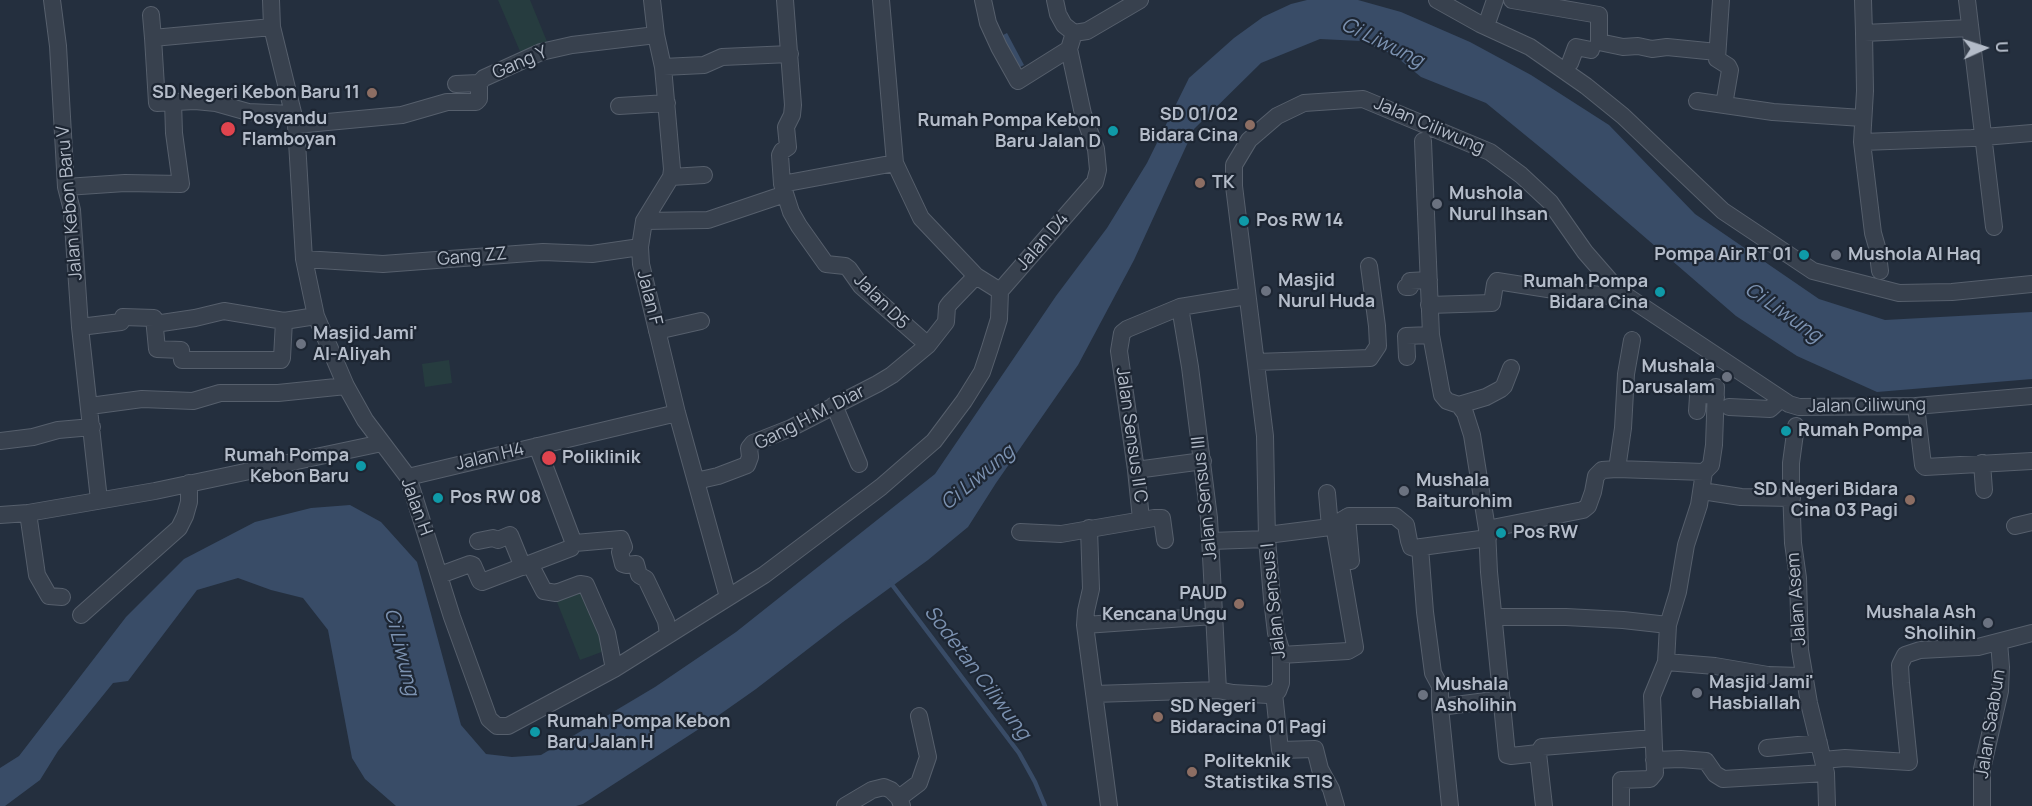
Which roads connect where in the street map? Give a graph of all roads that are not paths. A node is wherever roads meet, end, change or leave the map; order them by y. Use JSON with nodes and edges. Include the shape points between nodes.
{"nodes":[{"id":1,"x":52,"y":0,"type":"edge"},
{"id":2,"x":271,"y":0,"type":"edge"},
{"id":3,"x":652,"y":0,"type":"edge"},
{"id":4,"x":785,"y":0,"type":"edge"},
{"id":5,"x":881,"y":0,"type":"edge"},
{"id":6,"x":983,"y":0,"type":"edge"},
{"id":7,"x":1054,"y":0,"type":"edge"},
{"id":8,"x":1140,"y":0,"type":"edge"},
{"id":9,"x":1437,"y":0,"type":"edge"},
{"id":10,"x":1495,"y":0,"type":"edge"},
{"id":11,"x":1512,"y":0,"type":"edge"},
{"id":12,"x":1721,"y":0,"type":"edge"},
{"id":13,"x":1863,"y":0,"type":"edge"},
{"id":14,"x":1967,"y":0,"type":"edge"},
{"id":15,"x":151,"y":15,"type":"dead end"},
{"id":16,"x":1486,"y":26,"type":"junction"},
{"id":17,"x":272,"y":27,"type":"junction"},
{"id":18,"x":1970,"y":28,"type":"junction"},
{"id":19,"x":1864,"y":33,"type":"junction"},
{"id":20,"x":656,"y":35,"type":"junction"},
{"id":21,"x":153,"y":38,"type":"junction"},
{"id":22,"x":1072,"y":41,"type":"junction"},
{"id":23,"x":1591,"y":50,"type":"dead end"},
{"id":24,"x":1716,"y":52,"type":"junction"},
{"id":25,"x":790,"y":54,"type":"junction"},
{"id":26,"x":1570,"y":63,"type":"dead end"},
{"id":27,"x":663,"y":67,"type":"junction"},
{"id":28,"x":479,"y":83,"type":"junction"},
{"id":29,"x":456,"y":84,"type":"dead end"},
{"id":30,"x":173,"y":101,"type":"junction"},
{"id":31,"x":1697,"y":101,"type":"dead end"},
{"id":32,"x":667,"y":103,"type":"junction"},
{"id":33,"x":1724,"y":105,"type":"junction"},
{"id":34,"x":619,"y":106,"type":"dead end"},
{"id":35,"x":1862,"y":118,"type":"junction"},
{"id":36,"x":294,"y":119,"type":"junction"},
{"id":37,"x":2032,"y":133,"type":"edge"},
{"id":38,"x":1983,"y":136,"type":"junction"},
{"id":39,"x":1424,"y":141,"type":"dead end"},
{"id":40,"x":1862,"y":142,"type":"junction"},
{"id":41,"x":894,"y":164,"type":"junction"},
{"id":42,"x":704,"y":175,"type":"dead end"},
{"id":43,"x":670,"y":177,"type":"junction"},
{"id":44,"x":66,"y":187,"type":"junction"},
{"id":45,"x":784,"y":189,"type":"junction"},
{"id":46,"x":644,"y":221,"type":"junction"},
{"id":47,"x":1994,"y":227,"type":"dead end"},
{"id":48,"x":640,"y":247,"type":"junction"},
{"id":49,"x":304,"y":260,"type":"junction"},
{"id":50,"x":1369,"y":266,"type":"dead end"},
{"id":51,"x":1880,"y":271,"type":"dead end"},
{"id":52,"x":976,"y":276,"type":"junction"},
{"id":53,"x":1429,"y":280,"type":"junction"},
{"id":54,"x":2032,"y":284,"type":"edge"},
{"id":55,"x":1406,"y":287,"type":"dead end"},
{"id":56,"x":1000,"y":291,"type":"junction"},
{"id":57,"x":1619,"y":291,"type":"junction"},
{"id":58,"x":1247,"y":296,"type":"junction"},
{"id":59,"x":1429,"y":305,"type":"junction"},
{"id":60,"x":1180,"y":307,"type":"junction"},
{"id":61,"x":316,"y":316,"type":"junction"},
{"id":62,"x":284,"y":321,"type":"junction"},
{"id":63,"x":701,"y":321,"type":"dead end"},
{"id":64,"x":155,"y":324,"type":"junction"},
{"id":65,"x":80,"y":327,"type":"junction"},
{"id":66,"x":657,"y":331,"type":"junction"},
{"id":67,"x":1431,"y":335,"type":"junction"},
{"id":68,"x":1632,"y":340,"type":"dead end"},
{"id":69,"x":928,"y":345,"type":"junction"},
{"id":70,"x":1407,"y":357,"type":"dead end"},
{"id":71,"x":1256,"y":362,"type":"junction"},
{"id":72,"x":1511,"y":368,"type":"dead end"},
{"id":73,"x":345,"y":386,"type":"junction"},
{"id":74,"x":2032,"y":396,"type":"edge"},
{"id":75,"x":1721,"y":397,"type":"junction"},
{"id":76,"x":1780,"y":400,"type":"junction"},
{"id":77,"x":834,"y":405,"type":"junction"},
{"id":78,"x":1459,"y":405,"type":"junction"},
{"id":79,"x":90,"y":406,"type":"junction"},
{"id":80,"x":1916,"y":406,"type":"junction"},
{"id":81,"x":1697,"y":411,"type":"dead end"},
{"id":82,"x":677,"y":412,"type":"junction"},
{"id":83,"x":1796,"y":426,"type":"dead end"},
{"id":84,"x":92,"y":427,"type":"junction"},
{"id":85,"x":0,"y":441,"type":"edge"},
{"id":86,"x":382,"y":443,"type":"junction"},
{"id":87,"x":537,"y":446,"type":"junction"},
{"id":88,"x":1203,"y":461,"type":"junction"},
{"id":89,"x":2032,"y":461,"type":"edge"},
{"id":90,"x":1982,"y":463,"type":"junction"},
{"id":91,"x":859,"y":464,"type":"dead end"},
{"id":92,"x":1617,"y":469,"type":"junction"},
{"id":93,"x":1136,"y":470,"type":"junction"},
{"id":94,"x":1704,"y":472,"type":"junction"},
{"id":95,"x":408,"y":477,"type":"junction"},
{"id":96,"x":696,"y":481,"type":"junction"},
{"id":97,"x":189,"y":483,"type":"junction"},
{"id":98,"x":1984,"y":490,"type":"dead end"},
{"id":99,"x":1702,"y":491,"type":"junction"},
{"id":100,"x":1327,"y":493,"type":"dead end"},
{"id":101,"x":1792,"y":498,"type":"junction"},
{"id":102,"x":99,"y":500,"type":"junction"},
{"id":103,"x":24,"y":513,"type":"junction"},
{"id":104,"x":0,"y":515,"type":"edge"},
{"id":105,"x":1142,"y":519,"type":"junction"},
{"id":106,"x":1337,"y":523,"type":"junction"},
{"id":107,"x":1089,"y":528,"type":"junction"},
{"id":108,"x":1020,"y":532,"type":"dead end"},
{"id":109,"x":1488,"y":533,"type":"junction"},
{"id":110,"x":1267,"y":537,"type":"junction"},
{"id":111,"x":1165,"y":540,"type":"dead end"},
{"id":112,"x":478,"y":541,"type":"dead end"},
{"id":113,"x":573,"y":541,"type":"junction"},
{"id":114,"x":1211,"y":541,"type":"junction"},
{"id":115,"x":1416,"y":547,"type":"junction"},
{"id":116,"x":1351,"y":562,"type":"dead end"},
{"id":117,"x":527,"y":566,"type":"junction"},
{"id":118,"x":440,"y":575,"type":"junction"},
{"id":119,"x":32,"y":579,"type":"dead end"},
{"id":120,"x":62,"y":597,"type":"dead end"},
{"id":121,"x":728,"y":597,"type":"junction"},
{"id":122,"x":81,"y":615,"type":"dead end"},
{"id":123,"x":1214,"y":615,"type":"junction"},
{"id":124,"x":1495,"y":617,"type":"junction"},
{"id":125,"x":1085,"y":625,"type":"junction"},
{"id":126,"x":1668,"y":625,"type":"junction"},
{"id":127,"x":2032,"y":633,"type":"edge"},
{"id":128,"x":668,"y":634,"type":"junction"},
{"id":129,"x":1999,"y":642,"type":"junction"},
{"id":130,"x":1281,"y":655,"type":"junction"},
{"id":131,"x":1666,"y":662,"type":"junction"},
{"id":132,"x":614,"y":669,"type":"junction"},
{"id":133,"x":1803,"y":674,"type":"junction"},
{"id":134,"x":1218,"y":690,"type":"junction"},
{"id":135,"x":1276,"y":692,"type":"junction"},
{"id":136,"x":1094,"y":694,"type":"junction"},
{"id":137,"x":1502,"y":699,"type":"junction"},
{"id":138,"x":1440,"y":707,"type":"junction"},
{"id":139,"x":919,"y":716,"type":"dead end"},
{"id":140,"x":1653,"y":738,"type":"junction"},
{"id":141,"x":1767,"y":748,"type":"dead end"},
{"id":142,"x":1538,"y":753,"type":"junction"},
{"id":143,"x":1823,"y":758,"type":"junction"},
{"id":144,"x":1654,"y":760,"type":"junction"},
{"id":145,"x":1543,"y":800,"type":"edge"},
{"id":146,"x":900,"y":802,"type":"edge"},
{"id":147,"x":845,"y":806,"type":"edge"},
{"id":148,"x":1109,"y":806,"type":"edge"},
{"id":149,"x":1336,"y":806,"type":"edge"},
{"id":150,"x":1450,"y":806,"type":"edge"},
{"id":151,"x":1622,"y":806,"type":"edge"},
{"id":152,"x":1827,"y":806,"type":"edge"},
{"id":153,"x":1982,"y":806,"type":"edge"}],
"edges":[{"from":1,"to":44,"type":"street","name":"Jalan Kebon Baru V"},
{"from":2,"to":17,"type":"street","name":"Jalan H"},
{"from":3,"to":20,"type":"street","name":"Jalan F"},
{"from":4,"to":25,"type":"street","name":"Jalan D5"},
{"from":5,"to":41,"type":"street"},
{"from":6,"to":22,"type":"street","via":[[995,39],[1018,81]]},
{"from":7,"to":22,"type":"street"},
{"from":8,"to":22,"type":"street"},
{"from":9,"to":16,"type":"street"},
{"from":10,"to":16,"type":"street"},
{"from":11,"to":24,"type":"street","via":[[1599,15],[1599,42],[1652,50],[1667,47]]},
{"from":12,"to":24,"type":"street"},
{"from":13,"to":19,"type":"street"},
{"from":14,"to":18,"type":"street"},
{"from":15,"to":21,"type":"street"},
{"from":16,"to":54,"type":"street","via":[[1530,47],[1586,86],[1723,211],[1813,271],[1899,293]]},
{"from":17,"to":21,"type":"street"},
{"from":17,"to":36,"type":"street","name":"Jalan H"},
{"from":18,"to":19,"type":"street"},
{"from":18,"to":38,"type":"street"},
{"from":19,"to":35,"type":"street"},
{"from":20,"to":27,"type":"street","name":"Jalan F"},
{"from":20,"to":28,"type":"street","name":"Gang Y","via":[[541,52]]},
{"from":21,"to":30,"type":"street","via":[[157,103]]},
{"from":22,"to":56,"type":"street","name":"Jalan D4","via":[[1083,114],[1096,149],[1095,182]]},
{"from":23,"to":26,"type":"street","via":[[1576,47]]},
{"from":24,"to":33,"type":"street","via":[[1717,59],[1730,70]]},
{"from":25,"to":27,"type":"street","via":[[722,57],[704,65]]},
{"from":25,"to":45,"type":"street","name":"Jalan D5","via":[[793,110],[786,127],[788,147],[780,153]]},
{"from":27,"to":32,"type":"street","name":"Jalan F"},
{"from":28,"to":29,"type":"street"},
{"from":28,"to":36,"type":"street","name":"Gang Y","via":[[476,102],[447,102],[402,115]]},
{"from":30,"to":36,"type":"street","via":[[216,103]]},
{"from":30,"to":44,"type":"street","via":[[181,184]]},
{"from":31,"to":33,"type":"street"},
{"from":32,"to":34,"type":"street"},
{"from":32,"to":43,"type":"street","name":"Jalan F","via":[[672,151]]},
{"from":33,"to":35,"type":"street"},
{"from":35,"to":40,"type":"street"},
{"from":36,"to":49,"type":"street","name":"Jalan H"},
{"from":37,"to":38,"type":"street"},
{"from":38,"to":40,"type":"street"},
{"from":38,"to":47,"type":"street"},
{"from":39,"to":53,"type":"street"},
{"from":40,"to":51,"type":"street"},
{"from":41,"to":45,"type":"street"},
{"from":41,"to":52,"type":"street","via":[[921,218]]},
{"from":42,"to":43,"type":"street"},
{"from":43,"to":46,"type":"street","name":"Jalan F"},
{"from":44,"to":65,"type":"street","name":"Jalan Kebon Baru V","via":[[72,210]]},
{"from":45,"to":46,"type":"street","via":[[708,220]]},
{"from":45,"to":69,"type":"street","name":"Jalan D5","via":[[795,220],[826,264],[849,268],[856,282]]},
{"from":46,"to":48,"type":"street","name":"Jalan F"},
{"from":48,"to":49,"type":"street","name":"Gang ZZ","via":[[592,254],[543,252],[383,264]]},
{"from":48,"to":66,"type":"street","name":"Jalan F"},
{"from":49,"to":61,"type":"street","name":"Jalan H"},
{"from":50,"to":71,"type":"street","via":[[1378,346],[1370,358]]},
{"from":52,"to":56,"type":"street"},
{"from":52,"to":69,"type":"street","name":"Gang H.M. Diar","via":[[947,307],[946,322]]},
{"from":53,"to":55,"type":"street","via":[[1410,281],[1410,287]]},
{"from":53,"to":59,"type":"street"},
{"from":56,"to":121,"type":"street","name":"Jalan H","via":[[999,320],[982,372],[934,441],[881,487],[764,575]]},
{"from":57,"to":58,"type":"street","name":"Jalan Ciliwung","via":[[1550,202],[1490,152],[1363,99],[1347,99],[1304,103],[1277,116],[1239,154],[1234,165],[1234,186]]},
{"from":57,"to":59,"type":"street","via":[[1610,296],[1497,281],[1492,303]]},
{"from":57,"to":76,"type":"street","name":"Jalan Ciliwung"},
{"from":58,"to":60,"type":"street"},
{"from":58,"to":71,"type":"street","name":"Jalan Ciliwung"},
{"from":59,"to":67,"type":"street"},
{"from":60,"to":88,"type":"street","name":"Jalan Sensus III"},
{"from":60,"to":93,"type":"street","name":"Jalan Sensus II C","via":[[1124,330],[1121,336],[1119,351]]},
{"from":61,"to":62,"type":"street"},
{"from":61,"to":73,"type":"street","name":"Jalan H"},
{"from":62,"to":64,"type":"street","via":[[224,311]]},
{"from":62,"to":64,"type":"street","via":[[281,360],[182,360],[181,350],[157,350]]},
{"from":63,"to":66,"type":"street"},
{"from":64,"to":65,"type":"street","via":[[154,318],[123,317],[121,322]]},
{"from":65,"to":79,"type":"street","name":"Jalan Kebon Baru V"},
{"from":66,"to":82,"type":"street","name":"Jalan F"},
{"from":67,"to":70,"type":"street","via":[[1406,336]]},
{"from":67,"to":78,"type":"street","via":[[1442,395]]},
{"from":68,"to":92,"type":"street"},
{"from":69,"to":77,"type":"street","name":"Gang H.M. Diar","via":[[877,384]]},
{"from":71,"to":110,"type":"street","name":"Jalan Ciliwung","via":[[1265,436]]},
{"from":72,"to":78,"type":"street","via":[[1502,388]]},
{"from":73,"to":79,"type":"street","via":[[278,393],[220,393],[193,401],[142,399]]},
{"from":73,"to":86,"type":"street","name":"Jalan H"},
{"from":74,"to":80,"type":"street","name":"Jalan Ciliwung"},
{"from":75,"to":76,"type":"street","via":[[1770,409]]},
{"from":75,"to":81,"type":"street","via":[[1699,395]]},
{"from":75,"to":94,"type":"street","via":[[1711,465]]},
{"from":76,"to":80,"type":"street","name":"Jalan Ciliwung","via":[[1799,407]]},
{"from":77,"to":91,"type":"street"},
{"from":77,"to":96,"type":"street","name":"Gang H.M. Diar","via":[[753,443],[747,465]]},
{"from":78,"to":109,"type":"street","via":[[1468,418],[1472,435]]},
{"from":79,"to":84,"type":"street","name":"Jalan Kebon Baru V"},
{"from":80,"to":90,"type":"street","via":[[1925,467]]},
{"from":82,"to":87,"type":"street","name":"Jalan H4"},
{"from":82,"to":96,"type":"street","name":"Jalan F"},
{"from":83,"to":101,"type":"street","name":"Jalan Asem"},
{"from":84,"to":85,"type":"street"},
{"from":84,"to":102,"type":"street","name":"Jalan Kebon Baru V"},
{"from":86,"to":95,"type":"street","name":"Jalan H"},
{"from":86,"to":97,"type":"street"},
{"from":87,"to":95,"type":"street","name":"Jalan H4"},
{"from":87,"to":113,"type":"street"},
{"from":88,"to":93,"type":"street"},
{"from":88,"to":114,"type":"street","name":"Jalan Sensus III"},
{"from":89,"to":90,"type":"street"},
{"from":90,"to":98,"type":"street"},
{"from":92,"to":94,"type":"street"},
{"from":92,"to":109,"type":"street","via":[[1598,472],[1588,506],[1583,510]]},
{"from":93,"to":105,"type":"street","name":"Jalan Sensus II C"},
{"from":94,"to":99,"type":"street"},
{"from":95,"to":118,"type":"street","name":"Jalan H"},
{"from":96,"to":121,"type":"street","name":"Jalan F"},
{"from":97,"to":102,"type":"street"},
{"from":97,"to":122,"type":"street","via":[[189,502],[180,528]]},
{"from":99,"to":101,"type":"street"},
{"from":99,"to":126,"type":"street"},
{"from":100,"to":106,"type":"street"},
{"from":101,"to":133,"type":"street","name":"Jalan Asem"},
{"from":102,"to":103,"type":"street"},
{"from":103,"to":104,"type":"street"},
{"from":103,"to":119,"type":"street"},
{"from":103,"to":120,"type":"street","via":[[37,575],[49,596]]},
{"from":105,"to":107,"type":"street","name":"Jalan Sensus II C"},
{"from":105,"to":111,"type":"street","name":"Jalan Sensus II C","via":[[1162,518]]},
{"from":106,"to":110,"type":"street","name":"Jalan Sensus I"},
{"from":106,"to":115,"type":"street","name":"Jalan Sensus I","via":[[1399,518]]},
{"from":106,"to":116,"type":"street"},
{"from":106,"to":130,"type":"street","via":[[1355,647],[1348,651]]},
{"from":107,"to":108,"type":"street","name":"Jalan Sensus II C","via":[[1061,534]]},
{"from":107,"to":125,"type":"street","via":[[1091,589]]},
{"from":109,"to":115,"type":"street"},
{"from":109,"to":124,"type":"street"},
{"from":110,"to":114,"type":"street"},
{"from":110,"to":130,"type":"street","name":"Jalan Sensus I"},
{"from":112,"to":117,"type":"street","via":[[510,535]]},
{"from":113,"to":117,"type":"street","via":[[571,548]]},
{"from":113,"to":128,"type":"street","via":[[621,539],[623,564],[636,564],[639,575],[646,579]]},
{"from":114,"to":123,"type":"street","name":"Jalan Sensus III"},
{"from":115,"to":138,"type":"street","via":[[1433,673],[1440,686]]},
{"from":117,"to":118,"type":"street","via":[[482,582],[470,564]]},
{"from":117,"to":132,"type":"street","via":[[544,591],[556,593],[586,585],[607,633]]},
{"from":118,"to":132,"type":"street","name":"Jalan H","via":[[489,719],[496,726],[508,726]]},
{"from":121,"to":128,"type":"street","name":"Jalan H"},
{"from":123,"to":125,"type":"street"},
{"from":123,"to":134,"type":"street","name":"Jalan Sensus III"},
{"from":124,"to":126,"type":"street","via":[[1566,617]]},
{"from":124,"to":137,"type":"street"},
{"from":125,"to":136,"type":"street"},
{"from":126,"to":131,"type":"street"},
{"from":127,"to":129,"type":"street"},
{"from":128,"to":132,"type":"street","name":"Jalan H"},
{"from":129,"to":143,"type":"street","via":[[1905,655],[1900,664],[1908,762]]},
{"from":129,"to":153,"type":"street","name":"Jalan Saabun","via":[[2000,691],[1982,769]]},
{"from":130,"to":135,"type":"street","name":"Jalan Sensus I","via":[[1281,683]]},
{"from":131,"to":133,"type":"street","via":[[1768,675]]},
{"from":131,"to":140,"type":"street","via":[[1653,696]]},
{"from":133,"to":143,"type":"street","name":"Jalan Asem"},
{"from":134,"to":135,"type":"street","via":[[1268,695]]},
{"from":134,"to":136,"type":"street"},
{"from":135,"to":149,"type":"street","name":"Jalan Sensus I","via":[[1280,750],[1315,749]]},
{"from":136,"to":148,"type":"street"},
{"from":137,"to":138,"type":"street"},
{"from":137,"to":142,"type":"street","via":[[1507,754]]},
{"from":138,"to":150,"type":"street"},
{"from":139,"to":146,"type":"street","via":[[928,757],[919,783]]},
{"from":140,"to":142,"type":"street","via":[[1542,747]]},
{"from":140,"to":144,"type":"street"},
{"from":141,"to":143,"type":"street"},
{"from":142,"to":145,"type":"street"},
{"from":143,"to":144,"type":"street","via":[[1723,779],[1706,761]]},
{"from":143,"to":152,"type":"street","name":"Jalan Asem"},
{"from":144,"to":151,"type":"street","via":[[1650,779],[1621,780]]},
{"from":146,"to":147,"type":"street","via":[[891,790],[878,787]]}]}
